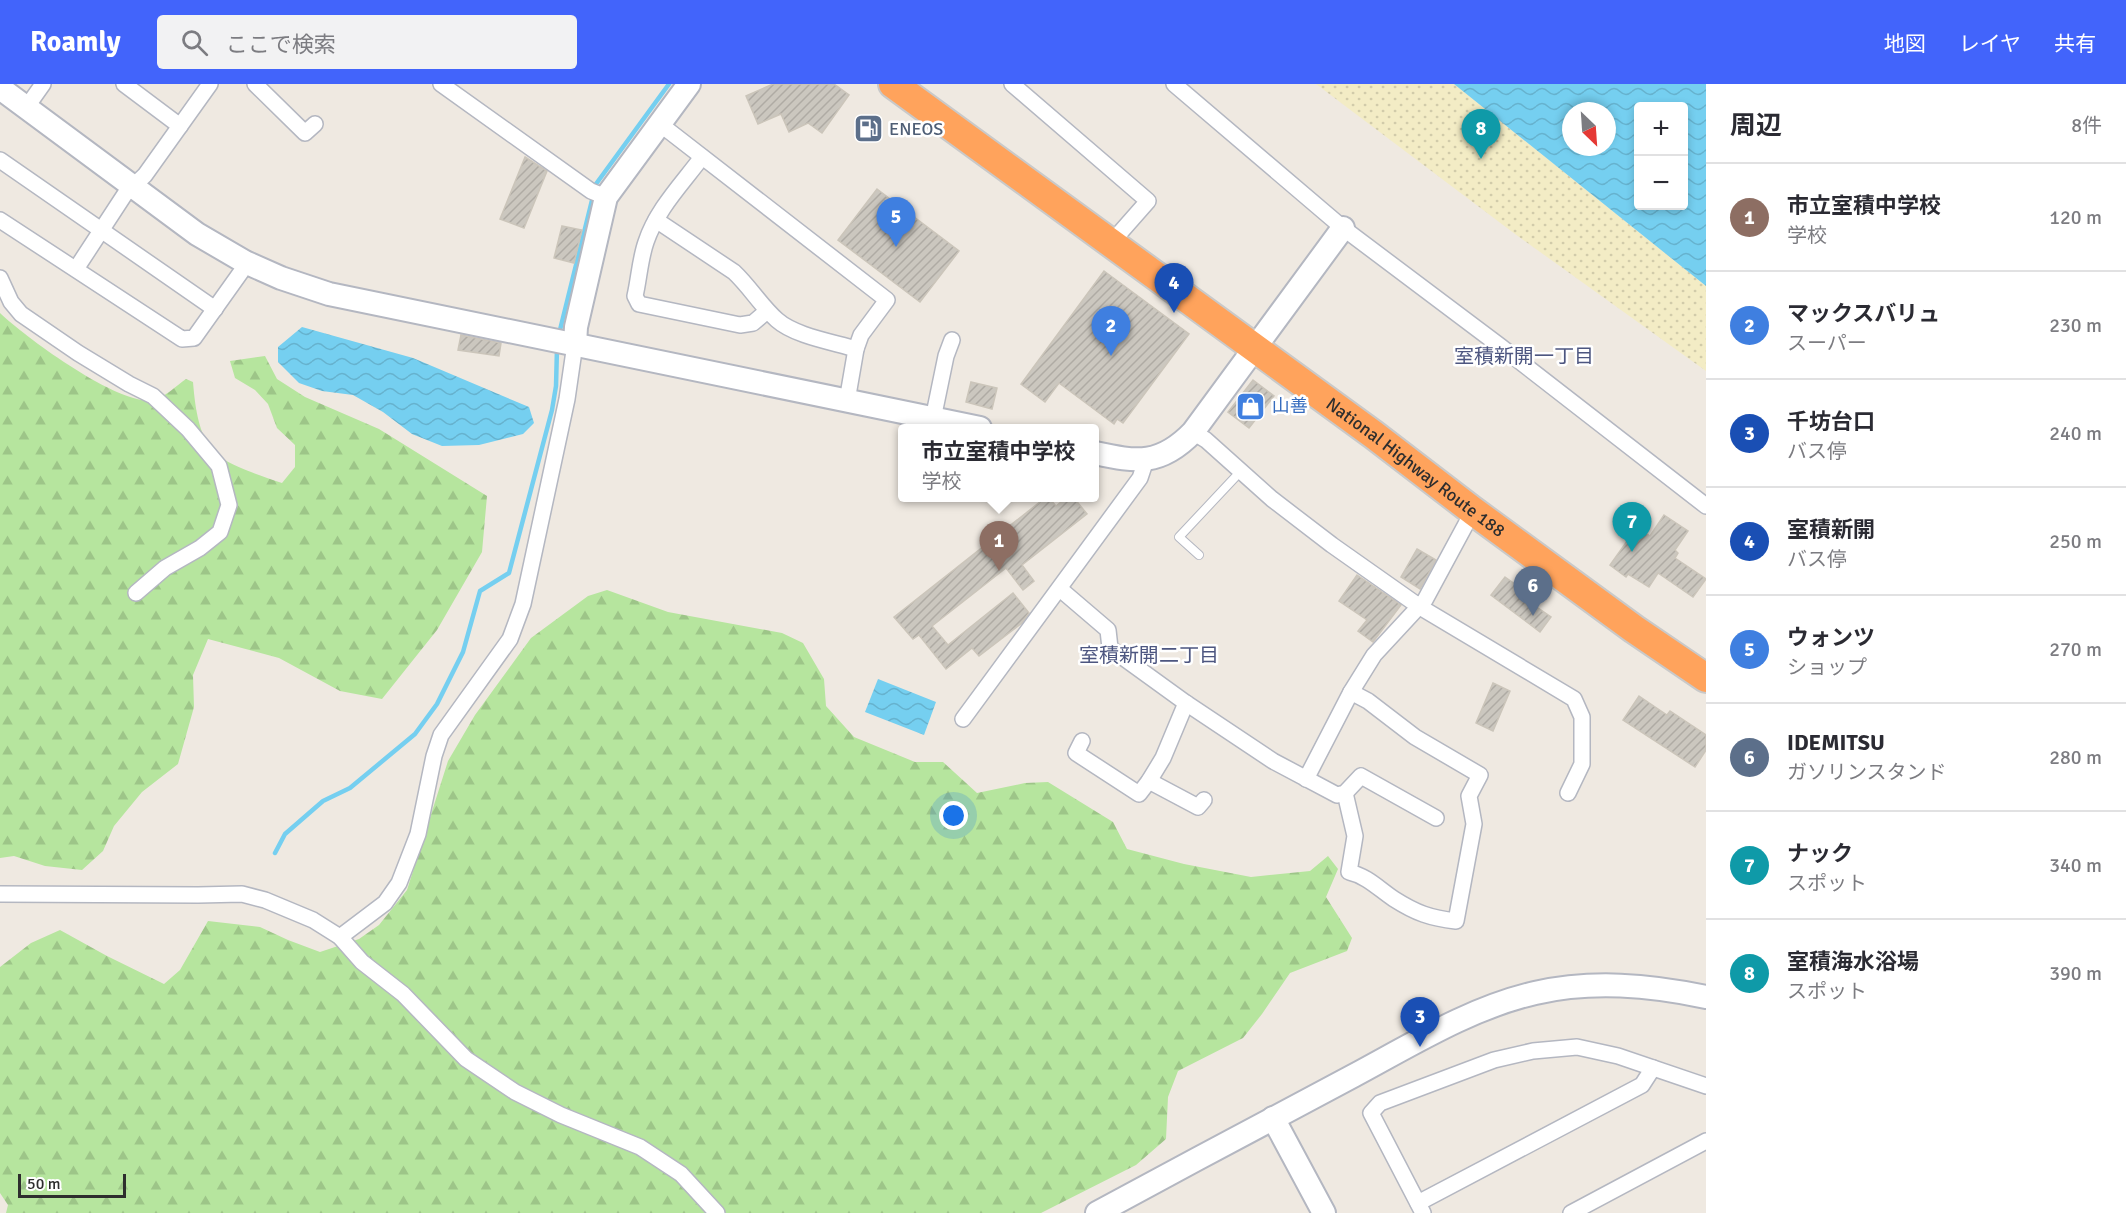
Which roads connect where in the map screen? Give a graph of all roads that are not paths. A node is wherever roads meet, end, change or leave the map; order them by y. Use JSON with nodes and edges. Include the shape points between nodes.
{"nodes":[{"id":1,"x":44,"y":84,"type":"edge"},
{"id":2,"x":124,"y":84,"type":"edge"},
{"id":3,"x":210,"y":84,"type":"edge"},
{"id":4,"x":255,"y":84,"type":"edge"},
{"id":5,"x":441,"y":84,"type":"edge"},
{"id":6,"x":689,"y":84,"type":"edge"},
{"id":7,"x":893,"y":84,"type":"edge"},
{"id":8,"x":1012,"y":84,"type":"edge"},
{"id":9,"x":1174,"y":84,"type":"edge"},
{"id":10,"x":0,"y":88,"type":"edge"},
{"id":11,"x":26,"y":108,"type":"junction"},
{"id":12,"x":315,"y":124,"type":"dead end"},
{"id":13,"x":660,"y":124,"type":"junction"},
{"id":14,"x":180,"y":126,"type":"junction"},
{"id":15,"x":702,"y":157,"type":"junction"},
{"id":16,"x":0,"y":160,"type":"edge"},
{"id":17,"x":134,"y":186,"type":"junction"},
{"id":18,"x":606,"y":197,"type":"junction"},
{"id":19,"x":0,"y":220,"type":"edge"},
{"id":20,"x":656,"y":220,"type":"junction"},
{"id":21,"x":1343,"y":228,"type":"junction"},
{"id":22,"x":101,"y":230,"type":"junction"},
{"id":23,"x":1111,"y":243,"type":"junction"},
{"id":24,"x":245,"y":262,"type":"junction"},
{"id":25,"x":76,"y":269,"type":"junction"},
{"id":26,"x":0,"y":278,"type":"edge"},
{"id":27,"x":215,"y":309,"type":"junction"},
{"id":28,"x":767,"y":311,"type":"junction"},
{"id":29,"x":952,"y":340,"type":"dead end"},
{"id":30,"x":575,"y":344,"type":"junction"},
{"id":31,"x":1254,"y":348,"type":"junction"},
{"id":32,"x":855,"y":350,"type":"junction"},
{"id":33,"x":847,"y":401,"type":"junction"},
{"id":34,"x":933,"y":419,"type":"junction"},
{"id":35,"x":956,"y":424,"type":"edge"},
{"id":36,"x":1193,"y":432,"type":"junction"},
{"id":37,"x":1099,"y":454,"type":"edge"},
{"id":38,"x":1146,"y":460,"type":"junction"},
{"id":39,"x":1240,"y":472,"type":"junction"},
{"id":40,"x":1706,"y":506,"type":"edge"},
{"id":41,"x":1473,"y":511,"type":"junction"},
{"id":42,"x":1199,"y":555,"type":"dead end"},
{"id":43,"x":1060,"y":589,"type":"junction"},
{"id":44,"x":136,"y":593,"type":"dead end"},
{"id":45,"x":1420,"y":606,"type":"junction"},
{"id":46,"x":1706,"y":678,"type":"edge"},
{"id":47,"x":1352,"y":692,"type":"junction"},
{"id":48,"x":1186,"y":703,"type":"junction"},
{"id":49,"x":963,"y":718,"type":"dead end"},
{"id":50,"x":1082,"y":741,"type":"dead end"},
{"id":51,"x":1306,"y":779,"type":"junction"},
{"id":52,"x":1149,"y":781,"type":"junction"},
{"id":53,"x":1345,"y":793,"type":"junction"},
{"id":54,"x":1568,"y":794,"type":"dead end"},
{"id":55,"x":1204,"y":800,"type":"dead end"},
{"id":56,"x":1436,"y":818,"type":"dead end"},
{"id":57,"x":0,"y":894,"type":"edge"},
{"id":58,"x":340,"y":938,"type":"junction"},
{"id":59,"x":1706,"y":997,"type":"edge"},
{"id":60,"x":1653,"y":1068,"type":"junction"},
{"id":61,"x":1706,"y":1086,"type":"edge"},
{"id":62,"x":1273,"y":1118,"type":"junction"},
{"id":63,"x":1706,"y":1141,"type":"edge"},
{"id":64,"x":1421,"y":1208,"type":"edge"},
{"id":65,"x":717,"y":1213,"type":"edge"},
{"id":66,"x":1097,"y":1213,"type":"edge"},
{"id":67,"x":1324,"y":1213,"type":"edge"},
{"id":68,"x":1571,"y":1213,"type":"edge"}],
"edges":[{"from":1,"to":11,"type":"street"},
{"from":2,"to":14,"type":"street"},
{"from":3,"to":14,"type":"street"},
{"from":4,"to":12,"type":"street","via":[[305,133]]},
{"from":5,"to":18,"type":"street","via":[[591,191]]},
{"from":6,"to":13,"type":"street"},
{"from":7,"to":23,"type":"highway","name":"National Highway Route 188"},
{"from":8,"to":23,"type":"street","via":[[1148,201]]},
{"from":9,"to":21,"type":"street"},
{"from":10,"to":11,"type":"street"},
{"from":11,"to":17,"type":"street"},
{"from":13,"to":15,"type":"street"},
{"from":13,"to":18,"type":"street"},
{"from":14,"to":17,"type":"street"},
{"from":15,"to":20,"type":"street"},
{"from":15,"to":32,"type":"street","via":[[887,300],[861,335]]},
{"from":16,"to":22,"type":"street"},
{"from":17,"to":22,"type":"street"},
{"from":17,"to":24,"type":"street","via":[[197,234]]},
{"from":18,"to":30,"type":"street"},
{"from":19,"to":25,"type":"street"},
{"from":20,"to":28,"type":"street","via":[[734,272]]},
{"from":20,"to":28,"type":"street","via":[[646,243],[635,296],[639,304],[740,326],[753,323]]},
{"from":21,"to":31,"type":"street"},
{"from":21,"to":40,"type":"street"},
{"from":22,"to":25,"type":"street"},
{"from":22,"to":27,"type":"street"},
{"from":23,"to":31,"type":"highway","name":"National Highway Route 188"},
{"from":24,"to":27,"type":"street"},
{"from":24,"to":30,"type":"street","via":[[329,294]]},
{"from":25,"to":27,"type":"street","via":[[182,339],[194,338]]},
{"from":26,"to":44,"type":"street","via":[[21,314],[78,353],[153,396],[219,466],[229,505],[220,532],[165,568]]},
{"from":28,"to":32,"type":"street","via":[[788,328]]},
{"from":29,"to":34,"type":"street"},
{"from":30,"to":33,"type":"street"},
{"from":30,"to":58,"type":"street","via":[[523,604],[510,639],[441,735],[418,834],[399,883],[385,903]]},
{"from":31,"to":36,"type":"street"},
{"from":31,"to":41,"type":"highway","name":"National Highway Route 188"},
{"from":32,"to":33,"type":"street"},
{"from":33,"to":34,"type":"street"},
{"from":34,"to":35,"type":"street"},
{"from":36,"to":38,"type":"street","via":[[1179,447]]},
{"from":36,"to":39,"type":"street"},
{"from":37,"to":38,"type":"street"},
{"from":38,"to":43,"type":"street","via":[[1140,478]]},
{"from":39,"to":42,"type":"lane","via":[[1179,537]]},
{"from":39,"to":45,"type":"street","via":[[1332,545]]},
{"from":41,"to":45,"type":"street"},
{"from":41,"to":46,"type":"highway","name":"National Highway Route 188"},
{"from":43,"to":48,"type":"street","via":[[1108,630],[1110,648]]},
{"from":43,"to":49,"type":"street"},
{"from":45,"to":47,"type":"street","via":[[1374,655]]},
{"from":45,"to":54,"type":"street","via":[[1574,699],[1582,717],[1582,764]]},
{"from":47,"to":51,"type":"street"},
{"from":47,"to":53,"type":"street","via":[[1415,737],[1480,775],[1469,796],[1474,824],[1456,921],[1430,918],[1360,874],[1349,872],[1355,836]]},
{"from":48,"to":51,"type":"street"},
{"from":48,"to":52,"type":"street"},
{"from":50,"to":52,"type":"street","via":[[1076,753],[1139,794]]},
{"from":51,"to":53,"type":"street","via":[[1337,795]]},
{"from":52,"to":55,"type":"street","via":[[1197,807]]},
{"from":53,"to":56,"type":"street","via":[[1361,776]]},
{"from":57,"to":58,"type":"street","via":[[242,894],[313,920]]},
{"from":58,"to":65,"type":"street","via":[[362,962],[403,994],[466,1059],[515,1092],[640,1147],[681,1174]]},
{"from":59,"to":62,"type":"street","via":[[1650,986],[1598,985],[1535,993],[1479,1011]]},
{"from":60,"to":61,"type":"street"},
{"from":60,"to":64,"type":"street","via":[[1642,1085]]},
{"from":60,"to":64,"type":"street","via":[[1577,1047],[1533,1051],[1494,1060],[1380,1103],[1371,1113]]},
{"from":62,"to":66,"type":"street"},
{"from":62,"to":67,"type":"street"},
{"from":63,"to":68,"type":"street"}]}
